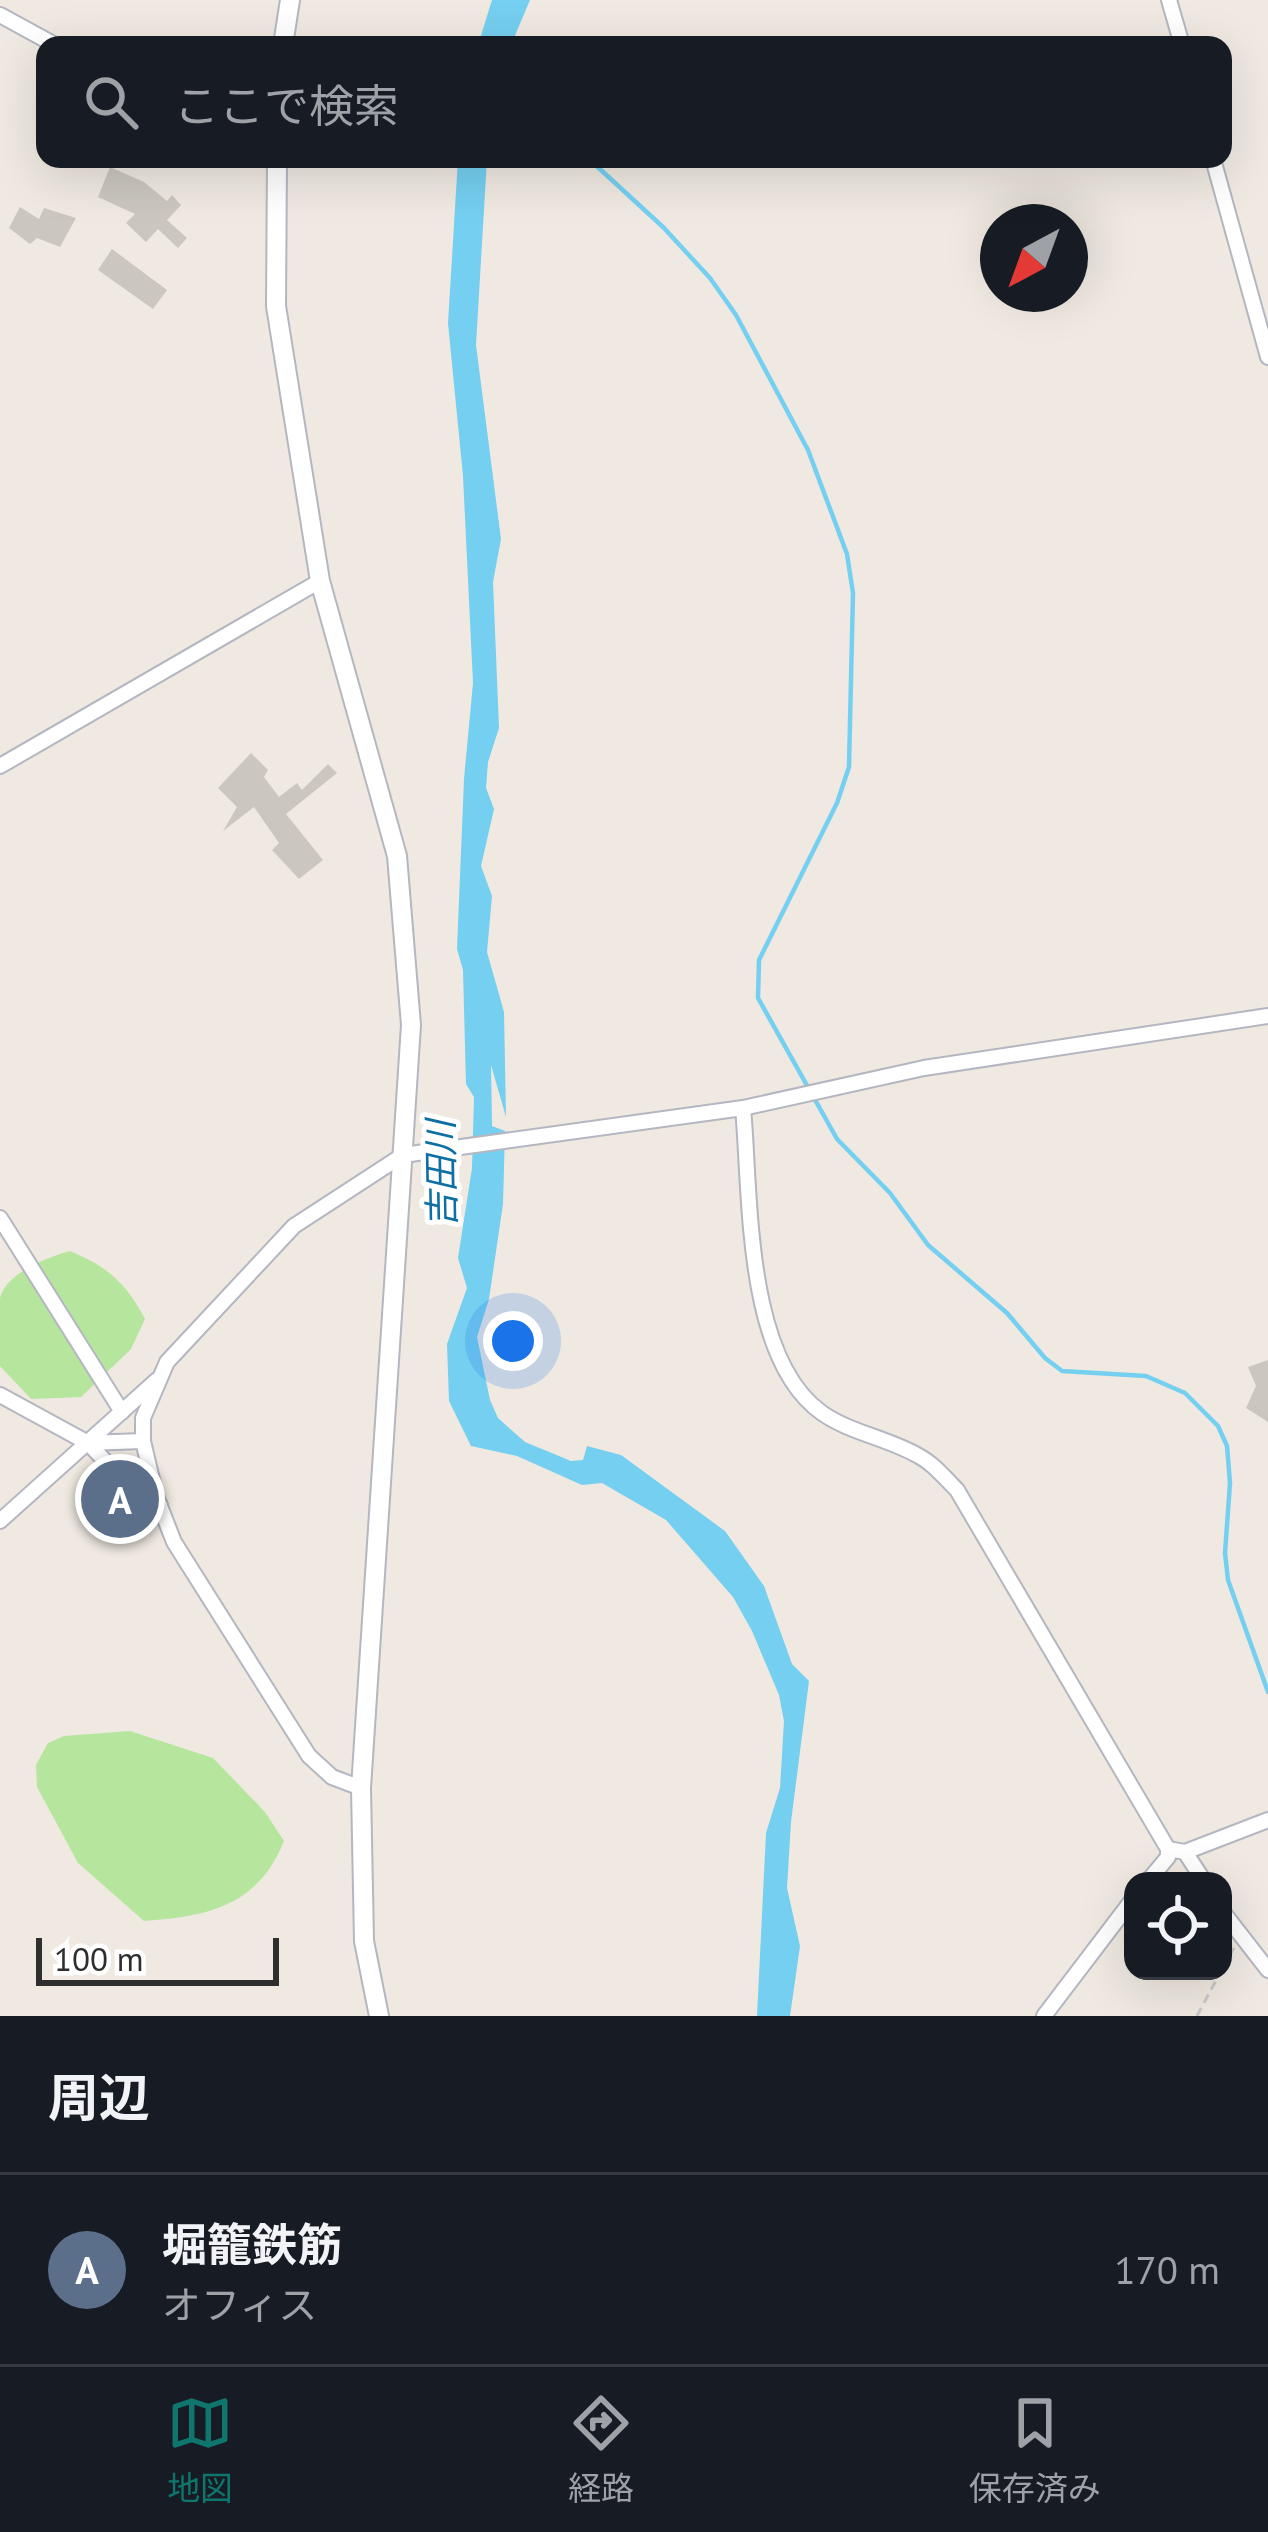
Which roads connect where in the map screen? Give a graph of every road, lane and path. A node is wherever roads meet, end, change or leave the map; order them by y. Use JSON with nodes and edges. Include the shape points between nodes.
{"nodes":[{"id":1,"x":290,"y":0,"type":"edge"},
{"id":2,"x":1169,"y":0,"type":"edge"},
{"id":3,"x":0,"y":15,"type":"edge"},
{"id":4,"x":38,"y":36,"type":"edge"},
{"id":5,"x":284,"y":36,"type":"edge"},
{"id":6,"x":1179,"y":36,"type":"edge"},
{"id":7,"x":277,"y":168,"type":"edge"},
{"id":8,"x":1216,"y":168,"type":"edge"},
{"id":9,"x":1268,"y":357,"type":"edge"},
{"id":10,"x":320,"y":581,"type":"junction"},
{"id":11,"x":0,"y":766,"type":"edge"},
{"id":12,"x":1268,"y":1016,"type":"edge"},
{"id":13,"x":743,"y":1108,"type":"junction"},
{"id":14,"x":404,"y":1155,"type":"junction"},
{"id":15,"x":0,"y":1218,"type":"edge"},
{"id":16,"x":161,"y":1376,"type":"junction"},
{"id":17,"x":0,"y":1395,"type":"edge"},
{"id":18,"x":122,"y":1412,"type":"junction"},
{"id":19,"x":143,"y":1441,"type":"junction"},
{"id":20,"x":88,"y":1443,"type":"junction"},
{"id":21,"x":160,"y":1505,"type":"junction"},
{"id":22,"x":0,"y":1521,"type":"edge"},
{"id":23,"x":361,"y":1788,"type":"junction"},
{"id":24,"x":1268,"y":1820,"type":"edge"},
{"id":25,"x":1168,"y":1850,"type":"junction"},
{"id":26,"x":1185,"y":1852,"type":"junction"},
{"id":27,"x":1156,"y":1872,"type":"edge"},
{"id":28,"x":1198,"y":1872,"type":"edge"},
{"id":29,"x":1124,"y":1911,"type":"edge"},
{"id":30,"x":1232,"y":1926,"type":"edge"},
{"id":31,"x":1240,"y":1938,"type":"junction"},
{"id":32,"x":1232,"y":1952,"type":"edge"},
{"id":33,"x":1268,"y":1970,"type":"edge"},
{"id":34,"x":1216,"y":1980,"type":"edge"},
{"id":35,"x":379,"y":2016,"type":"edge"},
{"id":36,"x":1044,"y":2016,"type":"edge"},
{"id":37,"x":1197,"y":2016,"type":"edge"}],
"edges":[{"from":1,"to":5,"type":"street"},
{"from":2,"to":6,"type":"street"},
{"from":3,"to":4,"type":"street"},
{"from":7,"to":10,"type":"street","via":[[276,306]]},
{"from":8,"to":9,"type":"street"},
{"from":10,"to":11,"type":"street"},
{"from":10,"to":14,"type":"street","via":[[397,856],[411,1025]]},
{"from":12,"to":13,"type":"street","via":[[924,1068]]},
{"from":13,"to":14,"type":"street"},
{"from":13,"to":25,"type":"street","via":[[759,1285],[795,1384],[824,1415],[917,1454],[956,1490]]},
{"from":14,"to":16,"type":"street","via":[[294,1226]]},
{"from":14,"to":23,"type":"street"},
{"from":15,"to":18,"type":"street"},
{"from":16,"to":18,"type":"street"},
{"from":16,"to":19,"type":"street","via":[[143,1418]]},
{"from":17,"to":20,"type":"street"},
{"from":18,"to":20,"type":"street"},
{"from":19,"to":20,"type":"street"},
{"from":19,"to":21,"type":"street"},
{"from":20,"to":21,"type":"street","via":[[144,1502]]},
{"from":20,"to":22,"type":"street"},
{"from":21,"to":23,"type":"street","via":[[174,1541],[309,1756]]},
{"from":23,"to":35,"type":"street","via":[[364,1941]]},
{"from":24,"to":26,"type":"street"},
{"from":25,"to":26,"type":"street"},
{"from":25,"to":27,"type":"street"},
{"from":26,"to":28,"type":"street"},
{"from":29,"to":36,"type":"street"},
{"from":30,"to":31,"type":"street"},
{"from":31,"to":32,"type":"path"},
{"from":31,"to":33,"type":"street"},
{"from":34,"to":37,"type":"path"}]}
